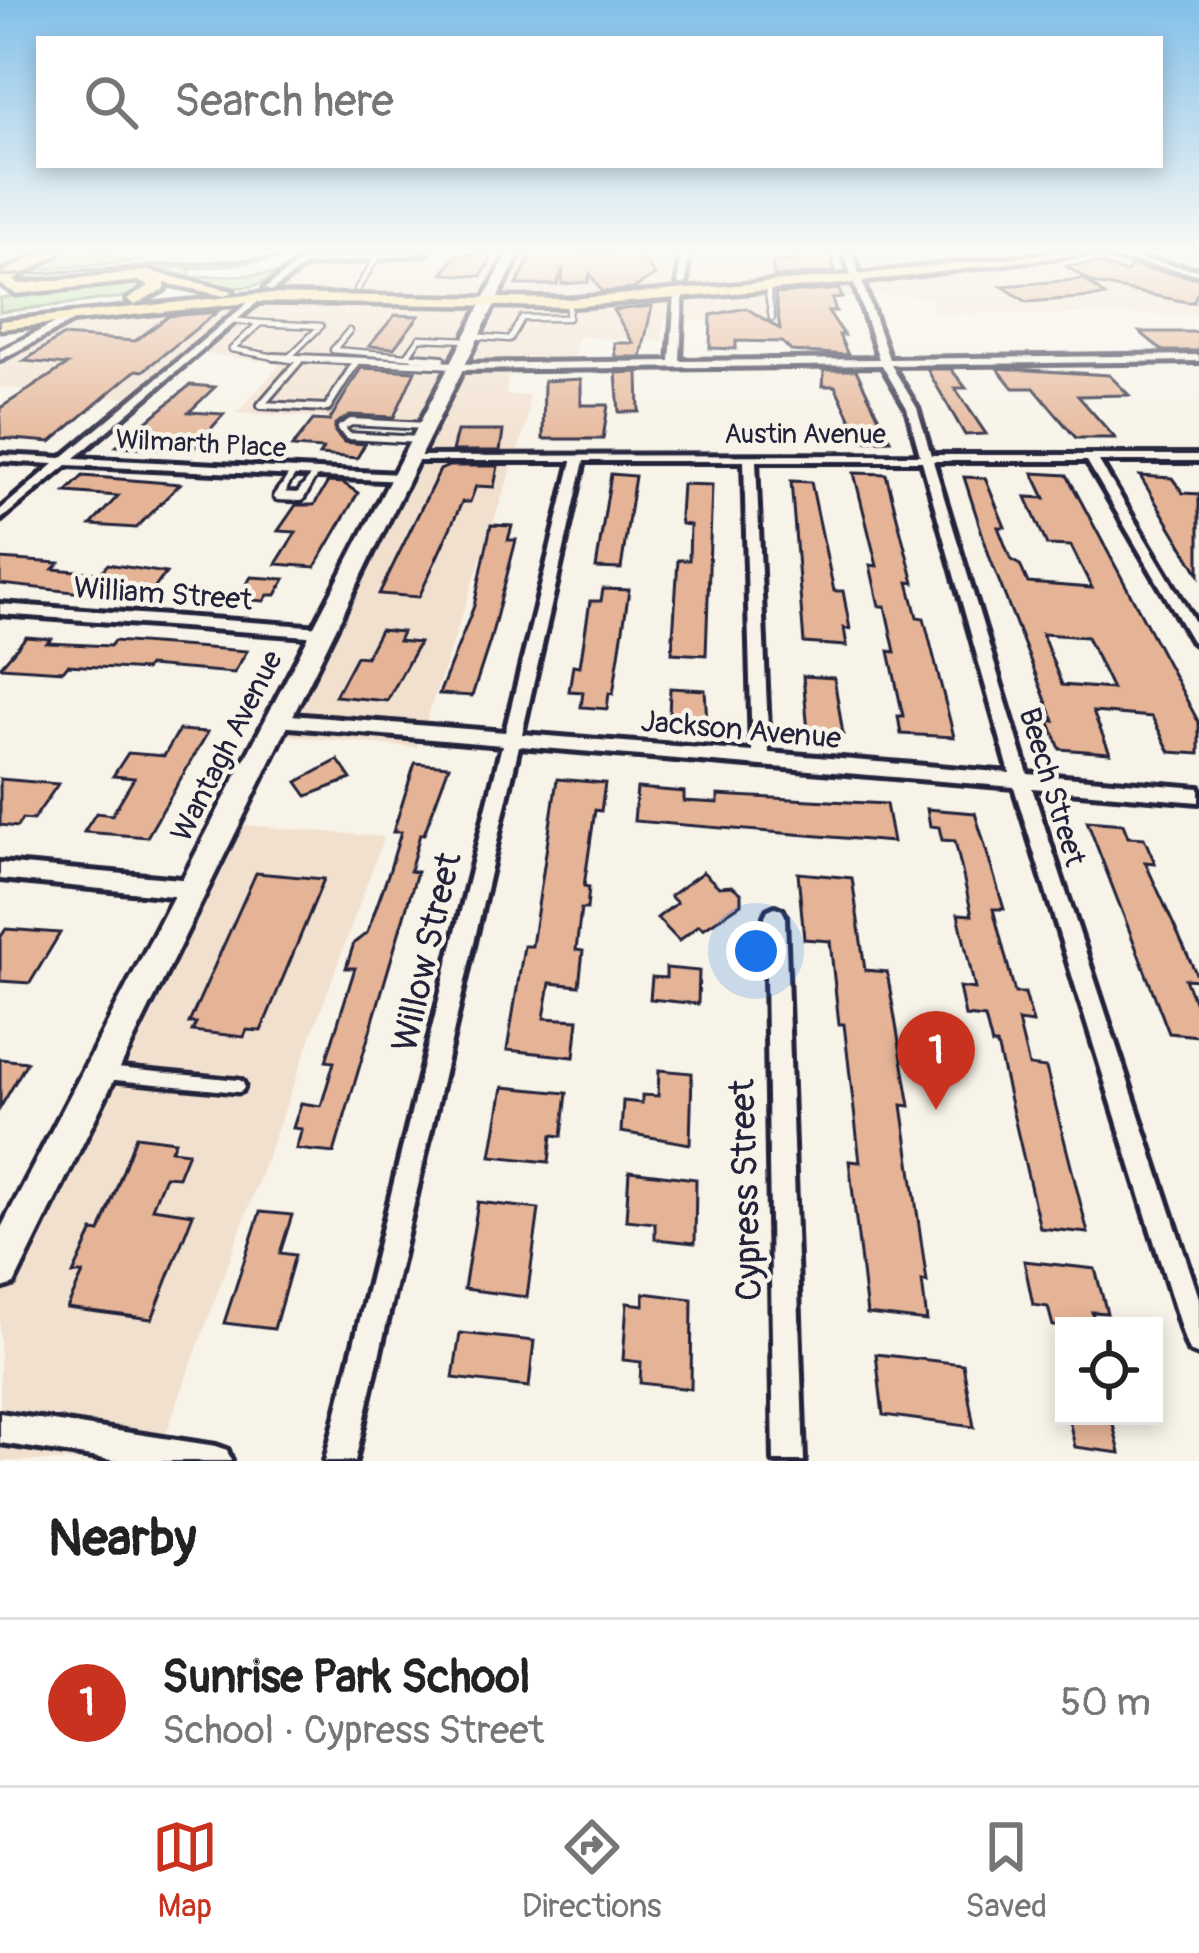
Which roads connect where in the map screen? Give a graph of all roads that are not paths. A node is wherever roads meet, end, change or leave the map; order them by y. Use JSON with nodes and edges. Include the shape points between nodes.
{"nodes":[{"id":1,"x":2,"y":321,"type":"edge"},
{"id":2,"x":34,"y":321,"type":"edge"},
{"id":3,"x":65,"y":321,"type":"edge"},
{"id":4,"x":230,"y":321,"type":"edge"},
{"id":5,"x":248,"y":321,"type":"edge"},
{"id":6,"x":479,"y":321,"type":"edge"},
{"id":7,"x":522,"y":321,"type":"edge"},
{"id":8,"x":678,"y":321,"type":"edge"},
{"id":9,"x":871,"y":321,"type":"edge"},
{"id":10,"x":260,"y":322,"type":"junction"},
{"id":11,"x":19,"y":323,"type":"junction"},
{"id":12,"x":349,"y":331,"type":"dead end"},
{"id":13,"x":36,"y":337,"type":"junction"},
{"id":14,"x":463,"y":354,"type":"junction"},
{"id":15,"x":0,"y":356,"type":"edge"},
{"id":16,"x":407,"y":356,"type":"junction"},
{"id":17,"x":1199,"y":358,"type":"edge"},
{"id":18,"x":286,"y":359,"type":"junction"},
{"id":19,"x":299,"y":361,"type":"junction"},
{"id":20,"x":356,"y":362,"type":"junction"},
{"id":21,"x":885,"y":362,"type":"junction"},
{"id":22,"x":674,"y":364,"type":"junction"},
{"id":23,"x":414,"y":451,"type":"junction"},
{"id":24,"x":0,"y":458,"type":"edge"},
{"id":25,"x":579,"y":458,"type":"junction"},
{"id":26,"x":750,"y":458,"type":"junction"},
{"id":27,"x":924,"y":458,"type":"junction"},
{"id":28,"x":1090,"y":458,"type":"junction"},
{"id":29,"x":1199,"y":458,"type":"edge"},
{"id":30,"x":64,"y":462,"type":"junction"},
{"id":31,"x":293,"y":473,"type":"junction"},
{"id":32,"x":315,"y":474,"type":"junction"},
{"id":33,"x":0,"y":516,"type":"edge"},
{"id":34,"x":0,"y":609,"type":"edge"},
{"id":35,"x":322,"y":632,"type":"junction"},
{"id":36,"x":1199,"y":641,"type":"edge"},
{"id":37,"x":278,"y":720,"type":"junction"},
{"id":38,"x":512,"y":739,"type":"junction"},
{"id":39,"x":761,"y":759,"type":"junction"},
{"id":40,"x":1021,"y":780,"type":"junction"},
{"id":41,"x":1199,"y":795,"type":"edge"},
{"id":42,"x":0,"y":871,"type":"edge"},
{"id":43,"x":192,"y":889,"type":"junction"},
{"id":44,"x":775,"y":916,"type":"dead end"},
{"id":45,"x":100,"y":1072,"type":"junction"},
{"id":46,"x":238,"y":1086,"type":"dead end"},
{"id":47,"x":0,"y":1270,"type":"edge"},
{"id":48,"x":1199,"y":1341,"type":"edge"},
{"id":49,"x":0,"y":1428,"type":"edge"},
{"id":50,"x":216,"y":1461,"type":"edge"},
{"id":51,"x":340,"y":1461,"type":"edge"},
{"id":52,"x":789,"y":1461,"type":"edge"}],
"edges":[{"from":1,"to":11,"type":"highway"},
{"from":2,"to":11,"type":"highway"},
{"from":3,"to":13,"type":"street"},
{"from":4,"to":30,"type":"street"},
{"from":5,"to":10,"type":"lane"},
{"from":6,"to":14,"type":"main road","name":"Wantagh Avenue"},
{"from":7,"to":14,"type":"lane","via":[[510,339]]},
{"from":8,"to":22,"type":"street"},
{"from":9,"to":21,"type":"street","name":"Beech Street"},
{"from":10,"to":18,"type":"lane","via":[[232,349]]},
{"from":10,"to":18,"type":"lane","via":[[321,326]]},
{"from":11,"to":13,"type":"street","via":[[39,330]]},
{"from":12,"to":16,"type":"lane","via":[[333,350]]},
{"from":13,"to":15,"type":"street"},
{"from":14,"to":16,"type":"lane"},
{"from":14,"to":16,"type":"lane","via":[[420,338]]},
{"from":14,"to":20,"type":"lane"},
{"from":14,"to":22,"type":"street"},
{"from":14,"to":23,"type":"main road","name":"Wantagh Avenue"},
{"from":17,"to":21,"type":"street"},
{"from":18,"to":19,"type":"lane"},
{"from":19,"to":20,"type":"lane"},
{"from":19,"to":20,"type":"lane","via":[[261,405],[327,408]]},
{"from":21,"to":22,"type":"street"},
{"from":21,"to":27,"type":"street","name":"Beech Street","via":[[912,408]]},
{"from":23,"to":23,"type":"lane","via":[[346,422],[340,432]]},
{"from":23,"to":25,"type":"street","name":"Austin Avenue"},
{"from":23,"to":32,"type":"street","name":"Wilmarth Place"},
{"from":23,"to":35,"type":"main road","name":"Wantagh Avenue"},
{"from":24,"to":30,"type":"street","name":"Wilmarth Place"},
{"from":25,"to":26,"type":"street","name":"Austin Avenue"},
{"from":25,"to":38,"type":"street","name":"Willow Street"},
{"from":26,"to":27,"type":"street","name":"Austin Avenue"},
{"from":26,"to":39,"type":"street"},
{"from":27,"to":28,"type":"street","name":"Austin Avenue"},
{"from":27,"to":40,"type":"street","name":"Beech Street"},
{"from":28,"to":29,"type":"street","name":"Austin Avenue"},
{"from":28,"to":36,"type":"street"},
{"from":30,"to":31,"type":"street","name":"Wilmarth Place"},
{"from":30,"to":33,"type":"street"},
{"from":31,"to":32,"type":"street","name":"Wilmarth Place"},
{"from":31,"to":32,"type":"lane","via":[[276,500],[300,497]]},
{"from":34,"to":35,"type":"street","name":"William Street"},
{"from":35,"to":37,"type":"main road","name":"Wantagh Avenue"},
{"from":37,"to":38,"type":"street","name":"Jackson Avenue"},
{"from":37,"to":43,"type":"main road","name":"Wantagh Avenue"},
{"from":38,"to":39,"type":"street","name":"Jackson Avenue"},
{"from":38,"to":51,"type":"street","name":"Willow Street"},
{"from":39,"to":40,"type":"street","name":"Jackson Avenue"},
{"from":40,"to":41,"type":"street","name":"Jackson Avenue"},
{"from":40,"to":48,"type":"street","name":"Beech Street"},
{"from":42,"to":43,"type":"street"},
{"from":43,"to":45,"type":"main road","name":"Wantagh Avenue"},
{"from":44,"to":52,"type":"street","name":"Cypress Street"},
{"from":45,"to":46,"type":"lane"},
{"from":45,"to":47,"type":"main road","name":"Wantagh Avenue"},
{"from":49,"to":50,"type":"street"}]}
